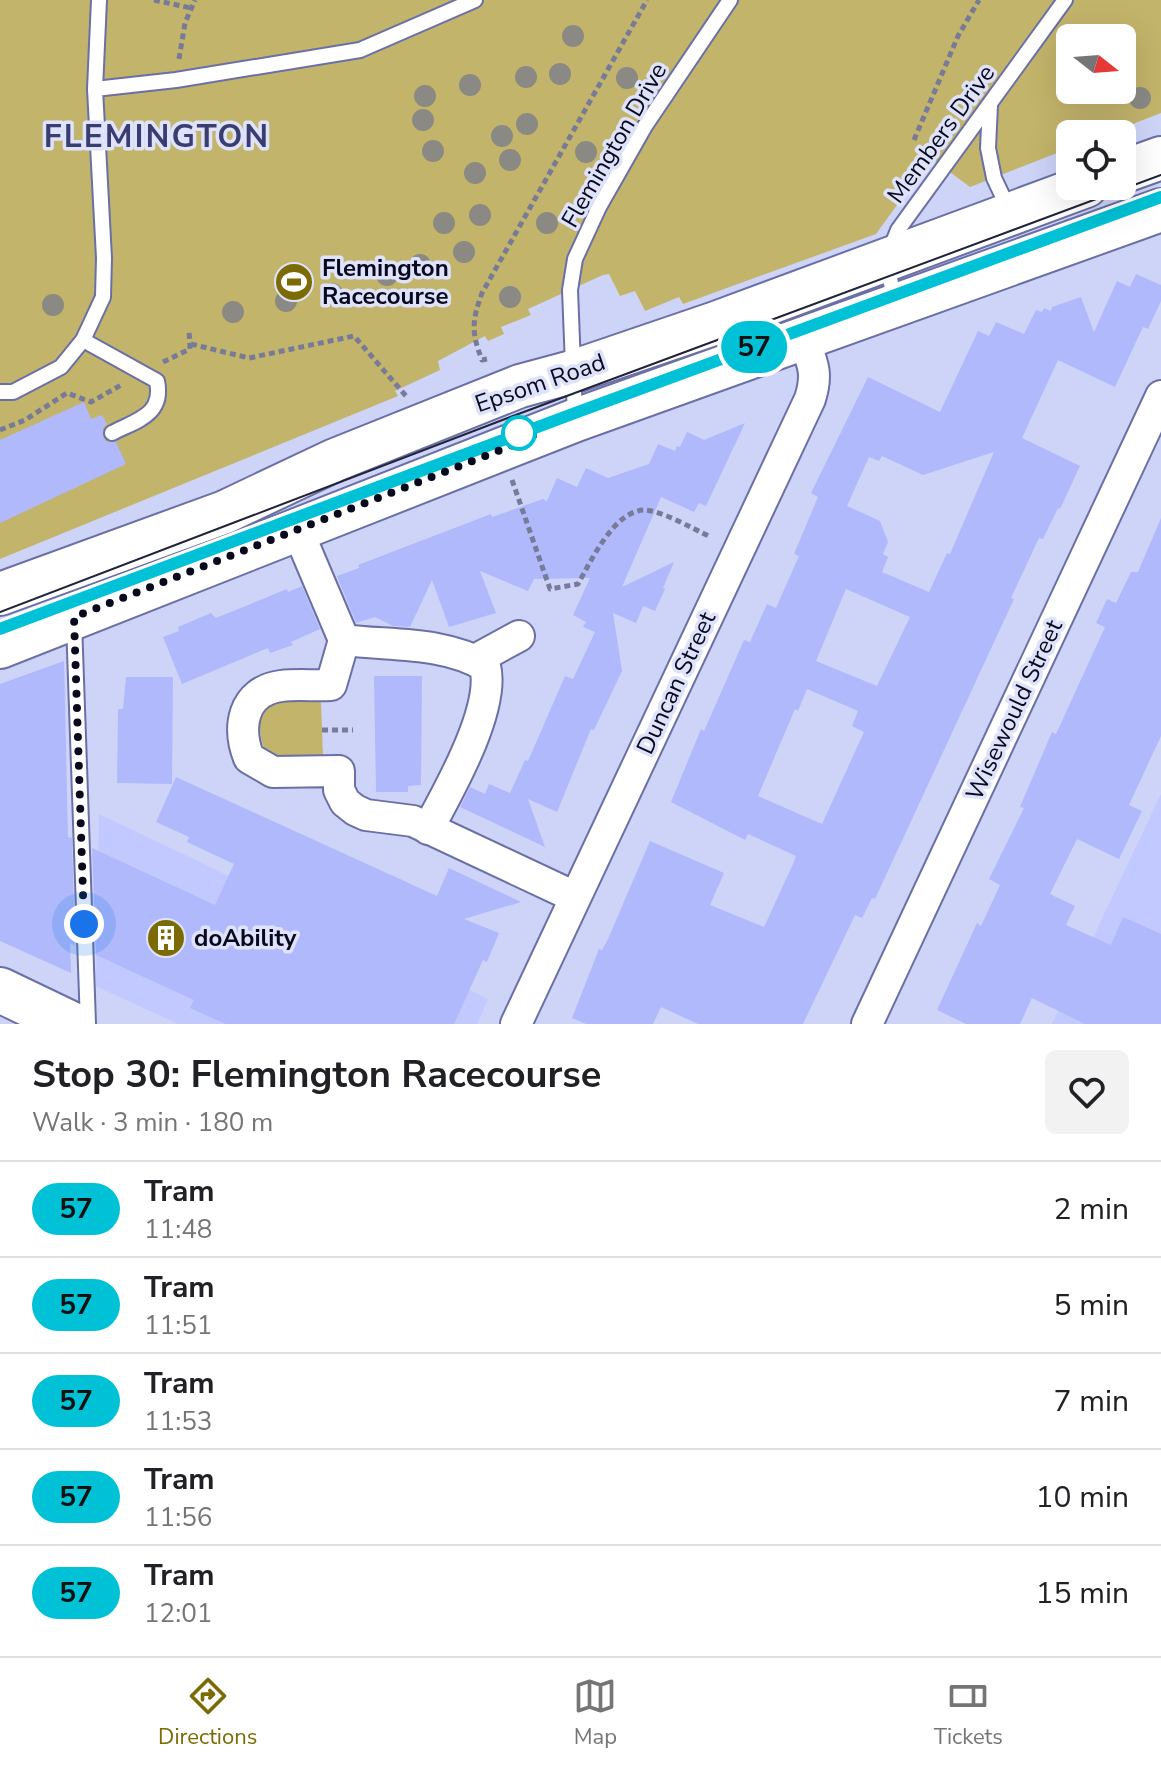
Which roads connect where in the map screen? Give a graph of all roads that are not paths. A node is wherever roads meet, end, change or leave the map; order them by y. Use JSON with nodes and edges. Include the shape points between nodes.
{"nodes":[{"id":1,"x":99,"y":0,"type":"edge"},
{"id":2,"x":475,"y":0,"type":"edge"},
{"id":3,"x":730,"y":0,"type":"edge"},
{"id":4,"x":1065,"y":0,"type":"edge"},
{"id":5,"x":95,"y":89,"type":"junction"},
{"id":6,"x":990,"y":105,"type":"junction"},
{"id":7,"x":1161,"y":158,"type":"edge"},
{"id":8,"x":1136,"y":167,"type":"edge"},
{"id":9,"x":1056,"y":197,"type":"edge"},
{"id":10,"x":1161,"y":210,"type":"edge"},
{"id":11,"x":1011,"y":214,"type":"junction"},
{"id":12,"x":886,"y":260,"type":"junction"},
{"id":13,"x":895,"y":305,"type":"junction"},
{"id":14,"x":83,"y":340,"type":"junction"},
{"id":15,"x":804,"y":340,"type":"junction"},
{"id":16,"x":572,"y":372,"type":"junction"},
{"id":17,"x":0,"y":392,"type":"edge"},
{"id":18,"x":1161,"y":396,"type":"edge"},
{"id":19,"x":576,"y":420,"type":"junction"},
{"id":20,"x":112,"y":433,"type":"dead end"},
{"id":21,"x":297,"y":529,"type":"junction"},
{"id":22,"x":0,"y":594,"type":"edge"},
{"id":23,"x":74,"y":617,"type":"junction"},
{"id":24,"x":519,"y":636,"type":"dead end"},
{"id":25,"x":344,"y":640,"type":"junction"},
{"id":26,"x":0,"y":647,"type":"edge"},
{"id":27,"x":475,"y":660,"type":"junction"},
{"id":28,"x":428,"y":829,"type":"junction"},
{"id":29,"x":575,"y":897,"type":"junction"},
{"id":30,"x":0,"y":990,"type":"edge"},
{"id":31,"x":71,"y":1024,"type":"edge"},
{"id":32,"x":88,"y":1024,"type":"edge"},
{"id":33,"x":516,"y":1024,"type":"edge"},
{"id":34,"x":867,"y":1024,"type":"edge"}],
"edges":[{"from":1,"to":5,"type":"lane"},
{"from":2,"to":5,"type":"lane","via":[[360,50]]},
{"from":3,"to":16,"type":"lane","name":"Flemington Drive","via":[[645,126],[575,259],[570,290]]},
{"from":4,"to":6,"type":"lane","name":"Members Drive"},
{"from":5,"to":14,"type":"lane","via":[[103,297]]},
{"from":6,"to":11,"type":"lane","via":[[988,148],[994,178]]},
{"from":6,"to":12,"type":"lane","name":"Members Drive","via":[[898,230]]},
{"from":7,"to":8,"type":"main road"},
{"from":9,"to":11,"type":"main road","name":"Epsom Road"},
{"from":10,"to":13,"type":"main road","name":"Epsom Road"},
{"from":11,"to":12,"type":"main road","name":"Epsom Road"},
{"from":12,"to":13,"type":"lane"},
{"from":12,"to":16,"type":"main road","name":"Epsom Road"},
{"from":13,"to":15,"type":"main road","name":"Epsom Road"},
{"from":14,"to":17,"type":"lane","via":[[61,367],[13,392]]},
{"from":14,"to":20,"type":"lane","via":[[157,381],[152,411]]},
{"from":15,"to":19,"type":"main road","name":"Epsom Road"},
{"from":15,"to":29,"type":"street","name":"Duncan Street","via":[[815,371],[810,399]]},
{"from":16,"to":19,"type":"lane","name":"Flemington Drive"},
{"from":16,"to":22,"type":"main road","name":"Epsom Road","via":[[520,386],[335,460],[225,512]]},
{"from":18,"to":34,"type":"street","name":"Wisewould Street"},
{"from":19,"to":21,"type":"main road","name":"Epsom Road"},
{"from":21,"to":23,"type":"main road","name":"Epsom Road"},
{"from":21,"to":25,"type":"street"},
{"from":23,"to":26,"type":"main road","name":"Epsom Road"},
{"from":23,"to":32,"type":"lane"},
{"from":24,"to":27,"type":"street"},
{"from":25,"to":27,"type":"street","via":[[406,645]]},
{"from":25,"to":28,"type":"street","via":[[331,685],[281,686],[251,701],[241,729],[249,758],[273,772],[339,771],[339,790],[355,810]]},
{"from":27,"to":28,"type":"street","via":[[485,666],[489,680],[481,717]]},
{"from":28,"to":29,"type":"street"},
{"from":29,"to":33,"type":"street","name":"Duncan Street"},
{"from":30,"to":31,"type":"main road"}]}
